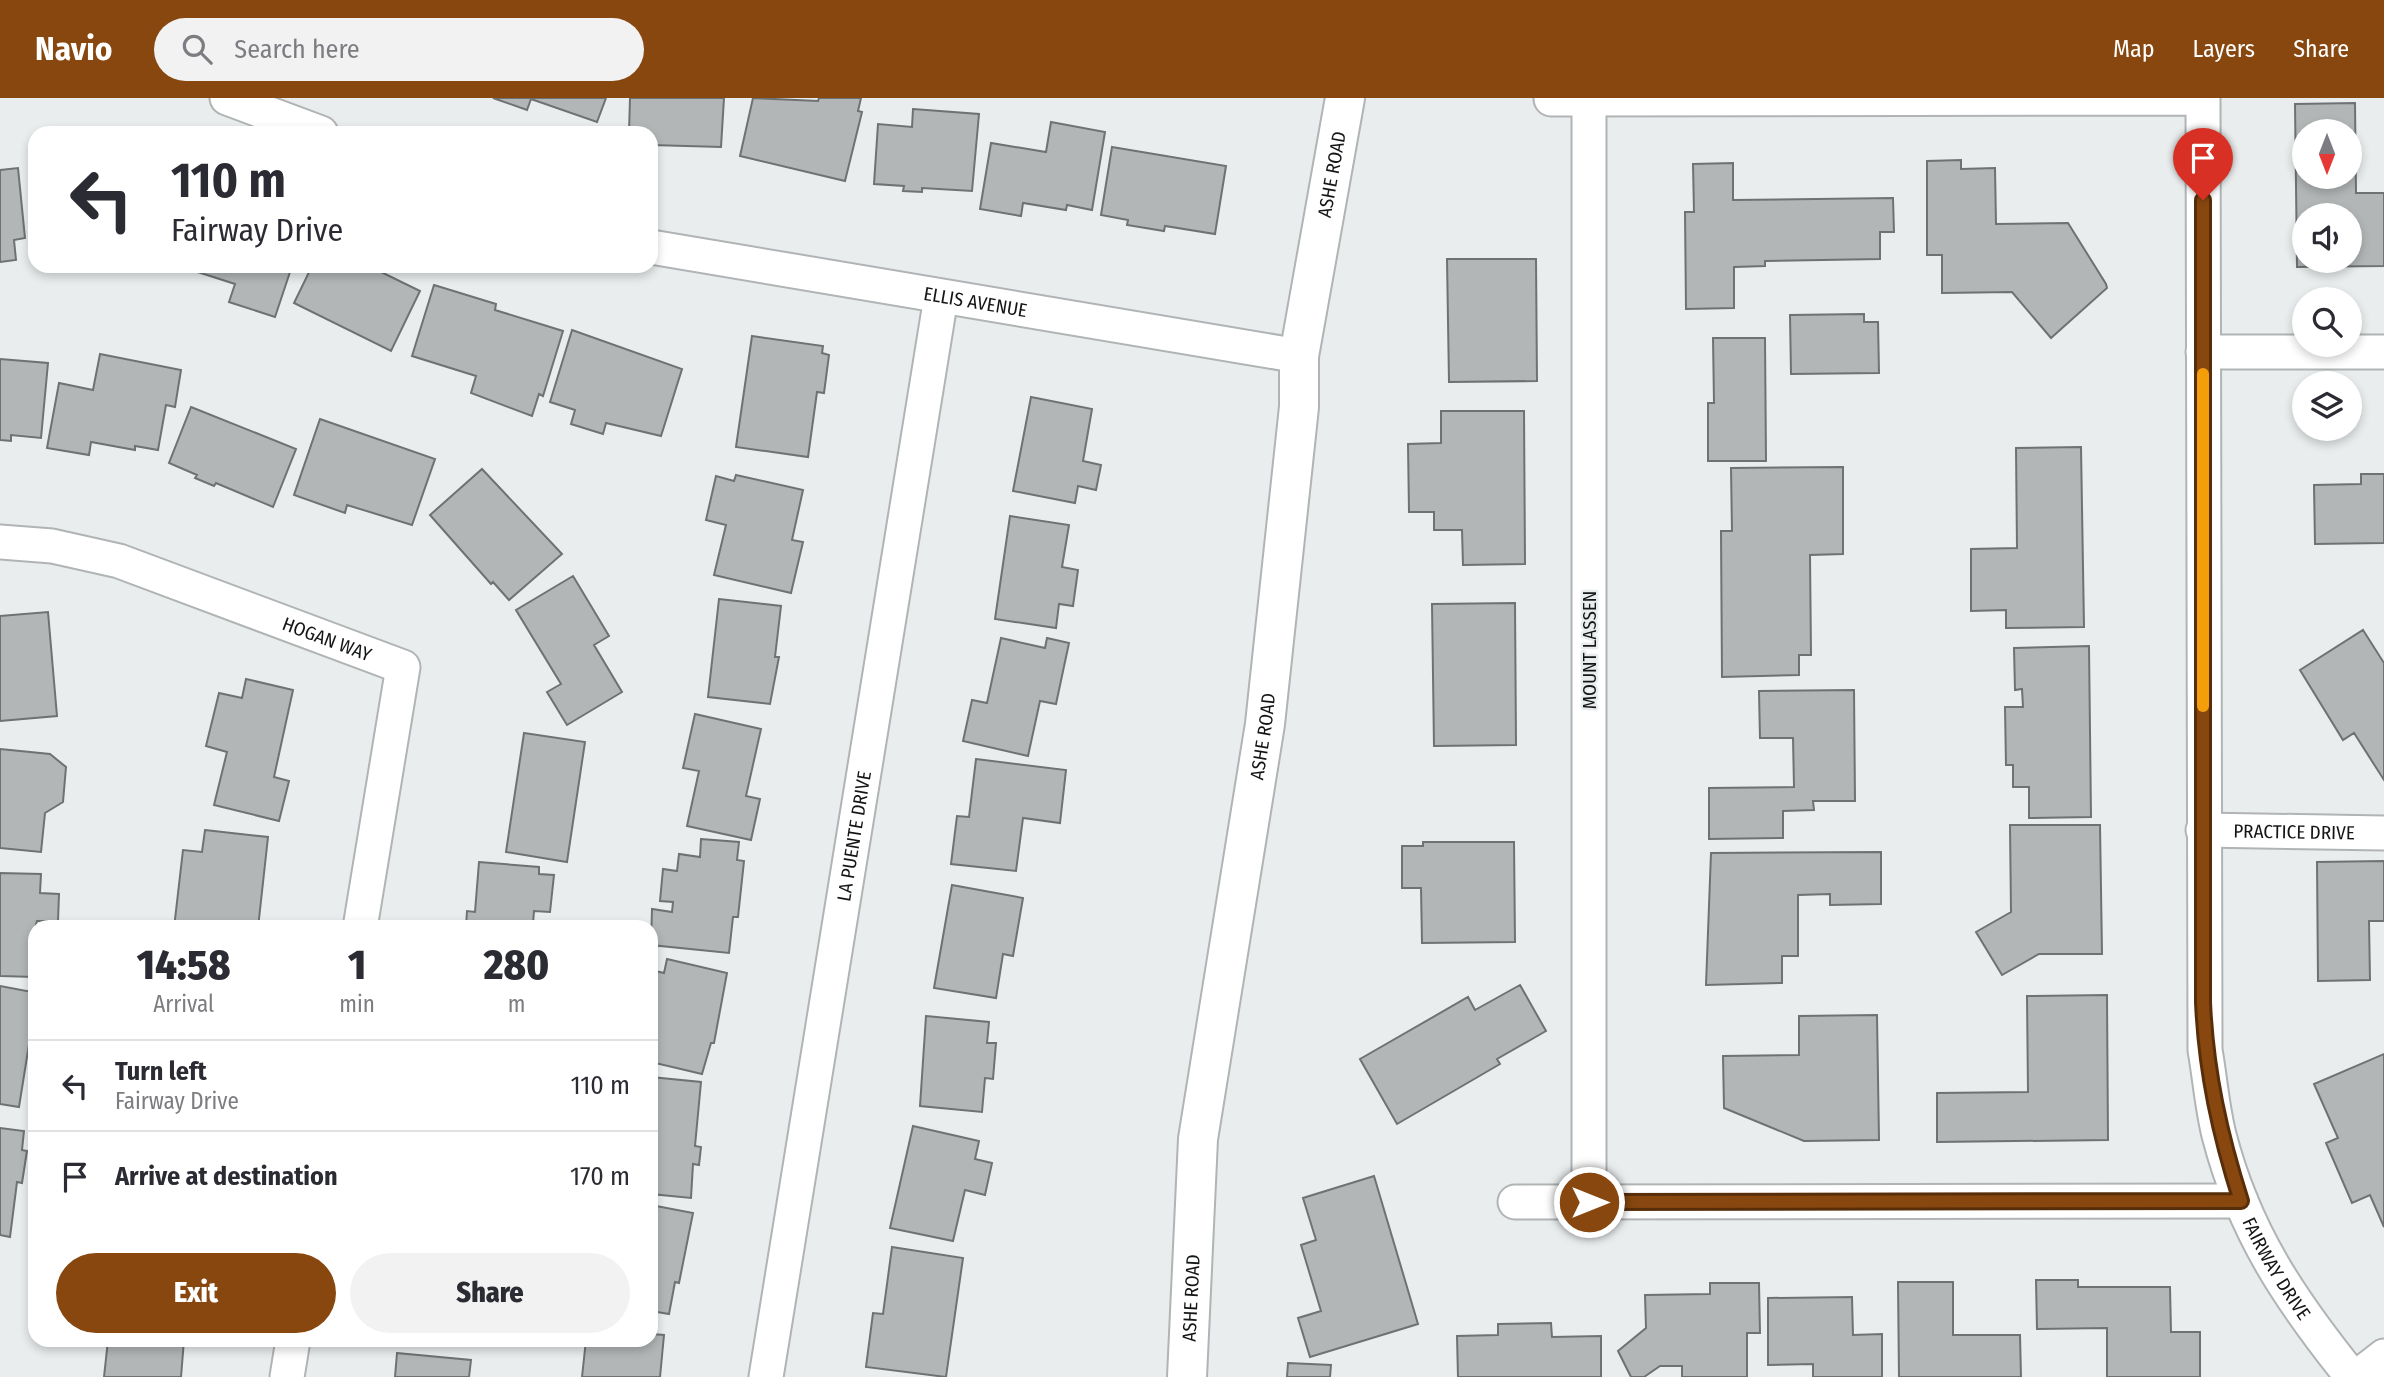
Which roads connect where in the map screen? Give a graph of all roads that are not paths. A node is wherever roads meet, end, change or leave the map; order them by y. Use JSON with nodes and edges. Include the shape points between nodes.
{"nodes":[{"id":1,"x":227,"y":98,"type":"edge"},
{"id":2,"x":1345,"y":98,"type":"edge"},
{"id":3,"x":2203,"y":98,"type":"edge"},
{"id":4,"x":1551,"y":99,"type":"edge"},
{"id":5,"x":1589,"y":99,"type":"edge"},
{"id":6,"x":301,"y":126,"type":"edge"},
{"id":7,"x":658,"y":248,"type":"edge"},
{"id":8,"x":941,"y":297,"type":"junction"},
{"id":9,"x":2203,"y":352,"type":"junction"},
{"id":10,"x":2384,"y":352,"type":"edge"},
{"id":11,"x":1299,"y":356,"type":"junction"},
{"id":12,"x":0,"y":542,"type":"edge"},
{"id":13,"x":2203,"y":830,"type":"junction"},
{"id":14,"x":2384,"y":833,"type":"edge"},
{"id":15,"x":361,"y":920,"type":"edge"},
{"id":16,"x":2241,"y":1201,"type":"junction"},
{"id":17,"x":1515,"y":1202,"type":"dead end"},
{"id":18,"x":1589,"y":1202,"type":"junction"},
{"id":19,"x":292,"y":1347,"type":"edge"},
{"id":20,"x":2384,"y":1356,"type":"edge"},
{"id":21,"x":287,"y":1377,"type":"edge"},
{"id":22,"x":766,"y":1377,"type":"edge"},
{"id":23,"x":1187,"y":1377,"type":"edge"},
{"id":24,"x":2355,"y":1377,"type":"edge"}],
"edges":[{"from":1,"to":6,"type":"street"},
{"from":2,"to":11,"type":"street","name":"ASHE ROAD"},
{"from":3,"to":5,"type":"street"},
{"from":3,"to":9,"type":"street","name":"FAIRWAY DRIVE"},
{"from":4,"to":5,"type":"street"},
{"from":5,"to":18,"type":"street","name":"MOUNT LASSEN"},
{"from":7,"to":8,"type":"street","name":"ELLIS AVENUE"},
{"from":8,"to":11,"type":"street","name":"ELLIS AVENUE"},
{"from":8,"to":22,"type":"street","name":"LA PUENTE DRIVE"},
{"from":9,"to":10,"type":"street"},
{"from":9,"to":13,"type":"street","name":"FAIRWAY DRIVE"},
{"from":11,"to":23,"type":"street","name":"ASHE ROAD","via":[[1299,407],[1265,724],[1198,1139]]},
{"from":12,"to":15,"type":"street","name":"HOGAN WAY","via":[[51,546],[119,561],[403,667]]},
{"from":13,"to":14,"type":"street","name":"PRACTICE DRIVE"},
{"from":13,"to":16,"type":"street","name":"FAIRWAY DRIVE","via":[[2205,1050],[2219,1133]]},
{"from":16,"to":18,"type":"street"},
{"from":16,"to":24,"type":"street","name":"FAIRWAY DRIVE","via":[[2262,1249],[2301,1313]]},
{"from":17,"to":18,"type":"street"},
{"from":19,"to":21,"type":"street"},
{"from":20,"to":24,"type":"street"}]}
